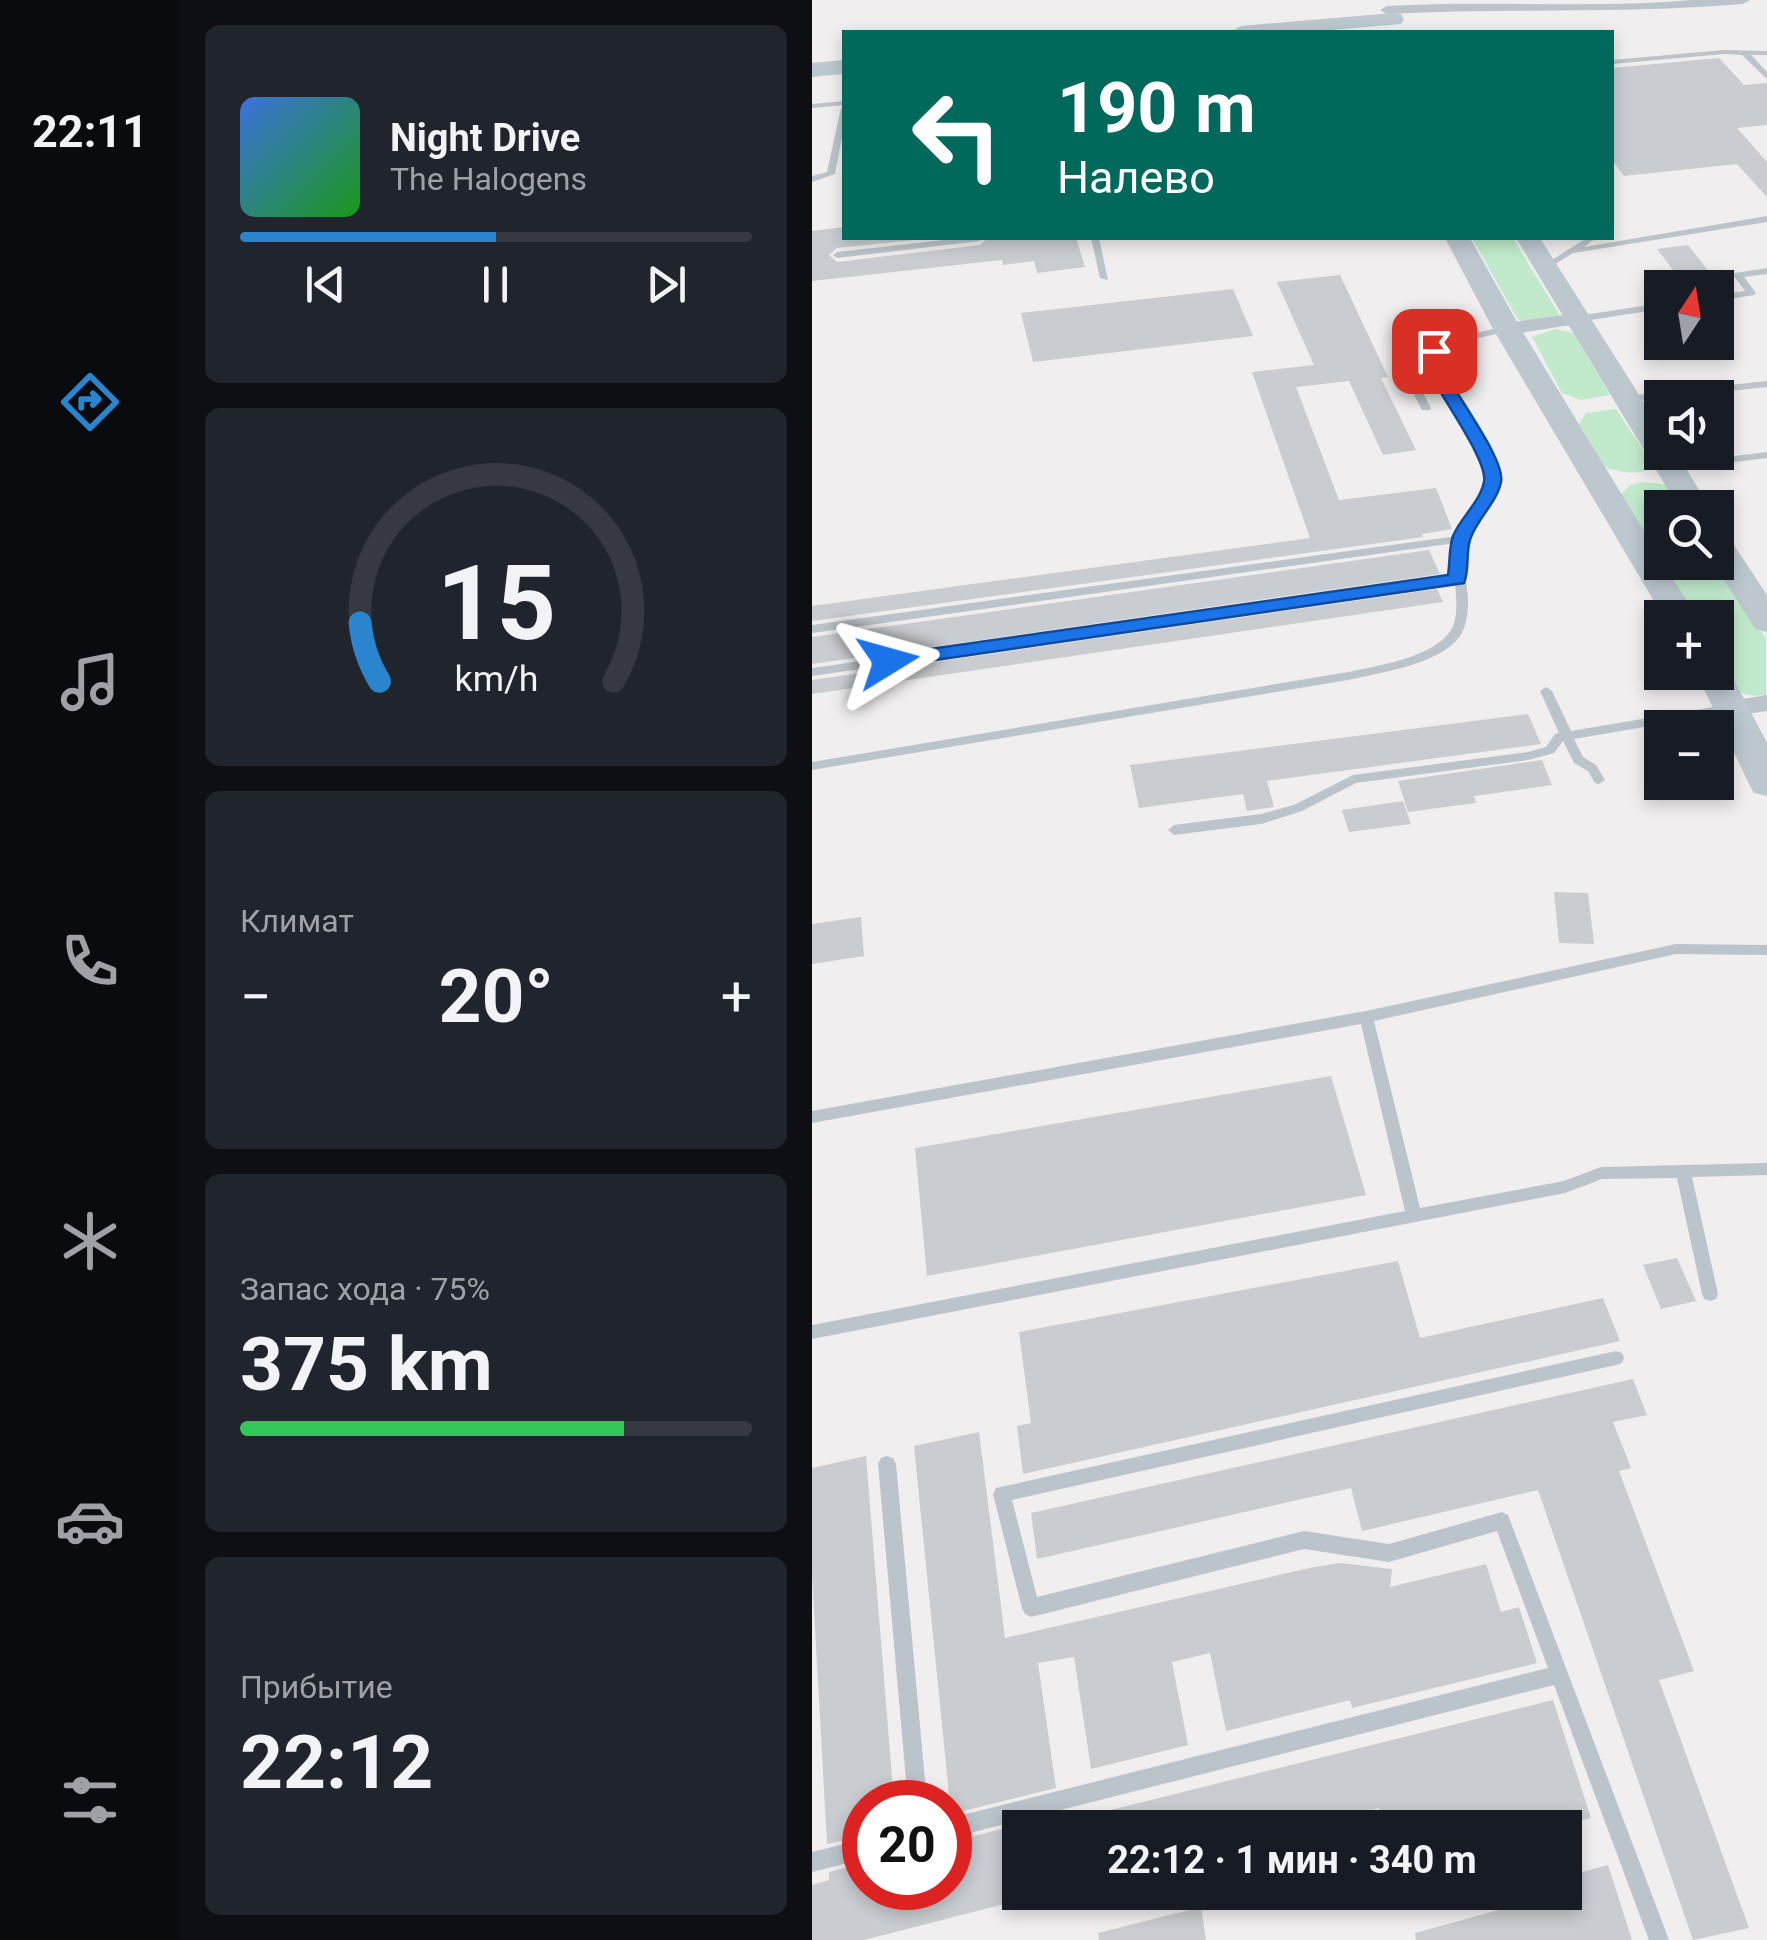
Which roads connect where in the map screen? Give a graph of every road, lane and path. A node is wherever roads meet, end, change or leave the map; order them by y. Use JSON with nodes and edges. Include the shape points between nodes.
{"nodes":[{"id":1,"x":1326,"y":0,"type":"edge"},
{"id":2,"x":1742,"y":0,"type":"edge"},
{"id":3,"x":1559,"y":4,"type":"edge"},
{"id":4,"x":1628,"y":4,"type":"edge"},
{"id":5,"x":1391,"y":15,"type":"edge"},
{"id":6,"x":1342,"y":28,"type":"edge"},
{"id":7,"x":1292,"y":30,"type":"edge"},
{"id":8,"x":1766,"y":49,"type":"edge"},
{"id":9,"x":1744,"y":52,"type":"junction"},
{"id":10,"x":1690,"y":55,"type":"junction"},
{"id":11,"x":1614,"y":62,"type":"edge"},
{"id":12,"x":842,"y":68,"type":"edge"},
{"id":13,"x":812,"y":70,"type":"edge"},
{"id":14,"x":1766,"y":77,"type":"edge"},
{"id":15,"x":812,"y":106,"type":"edge"},
{"id":16,"x":842,"y":106,"type":"edge"},
{"id":17,"x":842,"y":116,"type":"edge"},
{"id":18,"x":812,"y":179,"type":"edge"},
{"id":19,"x":1766,"y":219,"type":"edge"},
{"id":20,"x":962,"y":240,"type":"edge"},
{"id":21,"x":1096,"y":240,"type":"edge"},
{"id":22,"x":1458,"y":240,"type":"edge"},
{"id":23,"x":1529,"y":240,"type":"edge"},
{"id":24,"x":1589,"y":240,"type":"edge"},
{"id":25,"x":1575,"y":251,"type":"junction"},
{"id":26,"x":838,"y":254,"type":"dead end"},
{"id":27,"x":1546,"y":266,"type":"junction"},
{"id":28,"x":1766,"y":271,"type":"edge"},
{"id":29,"x":1106,"y":278,"type":"dead end"},
{"id":30,"x":1734,"y":296,"type":"edge"},
{"id":31,"x":1644,"y":309,"type":"edge"},
{"id":32,"x":1577,"y":318,"type":"junction"},
{"id":33,"x":1507,"y":328,"type":"junction"},
{"id":34,"x":1430,"y":358,"type":"junction"},
{"id":35,"x":1766,"y":384,"type":"edge"},
{"id":36,"x":1627,"y":398,"type":"junction"},
{"id":37,"x":1426,"y":408,"type":"dead end"},
{"id":38,"x":1644,"y":425,"type":"edge"},
{"id":39,"x":1766,"y":455,"type":"edge"},
{"id":40,"x":1734,"y":459,"type":"edge"},
{"id":41,"x":1461,"y":538,"type":"junction"},
{"id":42,"x":1734,"y":570,"type":"edge"},
{"id":43,"x":1457,"y":579,"type":"junction"},
{"id":44,"x":1670,"y":600,"type":"edge"},
{"id":45,"x":1766,"y":622,"type":"edge"},
{"id":46,"x":812,"y":629,"type":"edge"},
{"id":47,"x":812,"y":672,"type":"edge"},
{"id":48,"x":1546,"y":691,"type":"dead end"},
{"id":49,"x":1750,"y":706,"type":"edge"},
{"id":50,"x":1568,"y":736,"type":"junction"},
{"id":51,"x":812,"y":766,"type":"edge"},
{"id":52,"x":1598,"y":780,"type":"dead end"},
{"id":53,"x":1766,"y":784,"type":"edge"},
{"id":54,"x":1174,"y":830,"type":"dead end"},
{"id":55,"x":1766,"y":950,"type":"edge"},
{"id":56,"x":1366,"y":1017,"type":"junction"},
{"id":57,"x":812,"y":1117,"type":"edge"},
{"id":58,"x":1766,"y":1169,"type":"edge"},
{"id":59,"x":1682,"y":1171,"type":"junction"},
{"id":60,"x":1414,"y":1215,"type":"junction"},
{"id":61,"x":1710,"y":1294,"type":"dead end"},
{"id":62,"x":812,"y":1332,"type":"edge"},
{"id":63,"x":1616,"y":1358,"type":"dead end"},
{"id":64,"x":887,"y":1464,"type":"dead end"},
{"id":65,"x":1560,"y":1674,"type":"junction"},
{"id":66,"x":916,"y":1780,"type":"edge"},
{"id":67,"x":972,"y":1822,"type":"edge"},
{"id":68,"x":842,"y":1854,"type":"edge"},
{"id":69,"x":812,"y":1862,"type":"edge"},
{"id":70,"x":1659,"y":1940,"type":"edge"}],
"edges":[{"from":1,"to":6,"type":"main road"},
{"from":2,"to":4,"type":"street"},
{"from":3,"to":4,"type":"street"},
{"from":3,"to":5,"type":"street","via":[[1440,5]]},
{"from":5,"to":6,"type":"main road"},
{"from":6,"to":7,"type":"main road"},
{"from":8,"to":9,"type":"lane"},
{"from":8,"to":10,"type":"lane","via":[[1710,47]]},
{"from":9,"to":10,"type":"lane"},
{"from":9,"to":14,"type":"lane"},
{"from":10,"to":11,"type":"lane"},
{"from":12,"to":13,"type":"main road"},
{"from":15,"to":16,"type":"lane"},
{"from":17,"to":18,"type":"lane","via":[[831,174]]},
{"from":19,"to":25,"type":"lane"},
{"from":20,"to":26,"type":"lane"},
{"from":21,"to":29,"type":"lane"},
{"from":22,"to":33,"type":"main road"},
{"from":23,"to":27,"type":"main road"},
{"from":24,"to":25,"type":"lane"},
{"from":25,"to":27,"type":"lane"},
{"from":27,"to":32,"type":"main road"},
{"from":28,"to":30,"type":"lane","via":[[1738,274],[1751,293]]},
{"from":31,"to":32,"type":"lane"},
{"from":32,"to":33,"type":"street"},
{"from":32,"to":36,"type":"main road"},
{"from":33,"to":34,"type":"lane","via":[[1447,342]]},
{"from":33,"to":44,"type":"main road"},
{"from":34,"to":37,"type":"lane","via":[[1406,370]]},
{"from":34,"to":41,"type":"lane","via":[[1494,470],[1492,486]]},
{"from":35,"to":36,"type":"lane"},
{"from":36,"to":38,"type":"main road"},
{"from":39,"to":40,"type":"lane"},
{"from":41,"to":43,"type":"lane"},
{"from":41,"to":46,"type":"lane"},
{"from":42,"to":45,"type":"main road"},
{"from":43,"to":47,"type":"lane"},
{"from":43,"to":51,"type":"lane","via":[[1464,608],[1460,632],[1410,660]]},
{"from":48,"to":50,"type":"lane"},
{"from":49,"to":50,"type":"lane"},
{"from":49,"to":53,"type":"main road"},
{"from":50,"to":52,"type":"lane","via":[[1578,760]]},
{"from":50,"to":54,"type":"lane","via":[[1528,756],[1353,779],[1261,819]]},
{"from":55,"to":56,"type":"lane","via":[[1676,949]]},
{"from":56,"to":57,"type":"lane"},
{"from":56,"to":60,"type":"lane"},
{"from":58,"to":59,"type":"lane"},
{"from":59,"to":60,"type":"lane","via":[[1601,1173],[1565,1187]]},
{"from":59,"to":61,"type":"lane"},
{"from":60,"to":62,"type":"lane"},
{"from":63,"to":65,"type":"lane","via":[[1002,1494],[1031,1608],[1304,1540],[1390,1553],[1502,1521]]},
{"from":64,"to":66,"type":"lane"},
{"from":65,"to":67,"type":"lane"},
{"from":65,"to":70,"type":"lane"},
{"from":68,"to":69,"type":"lane"}]}
